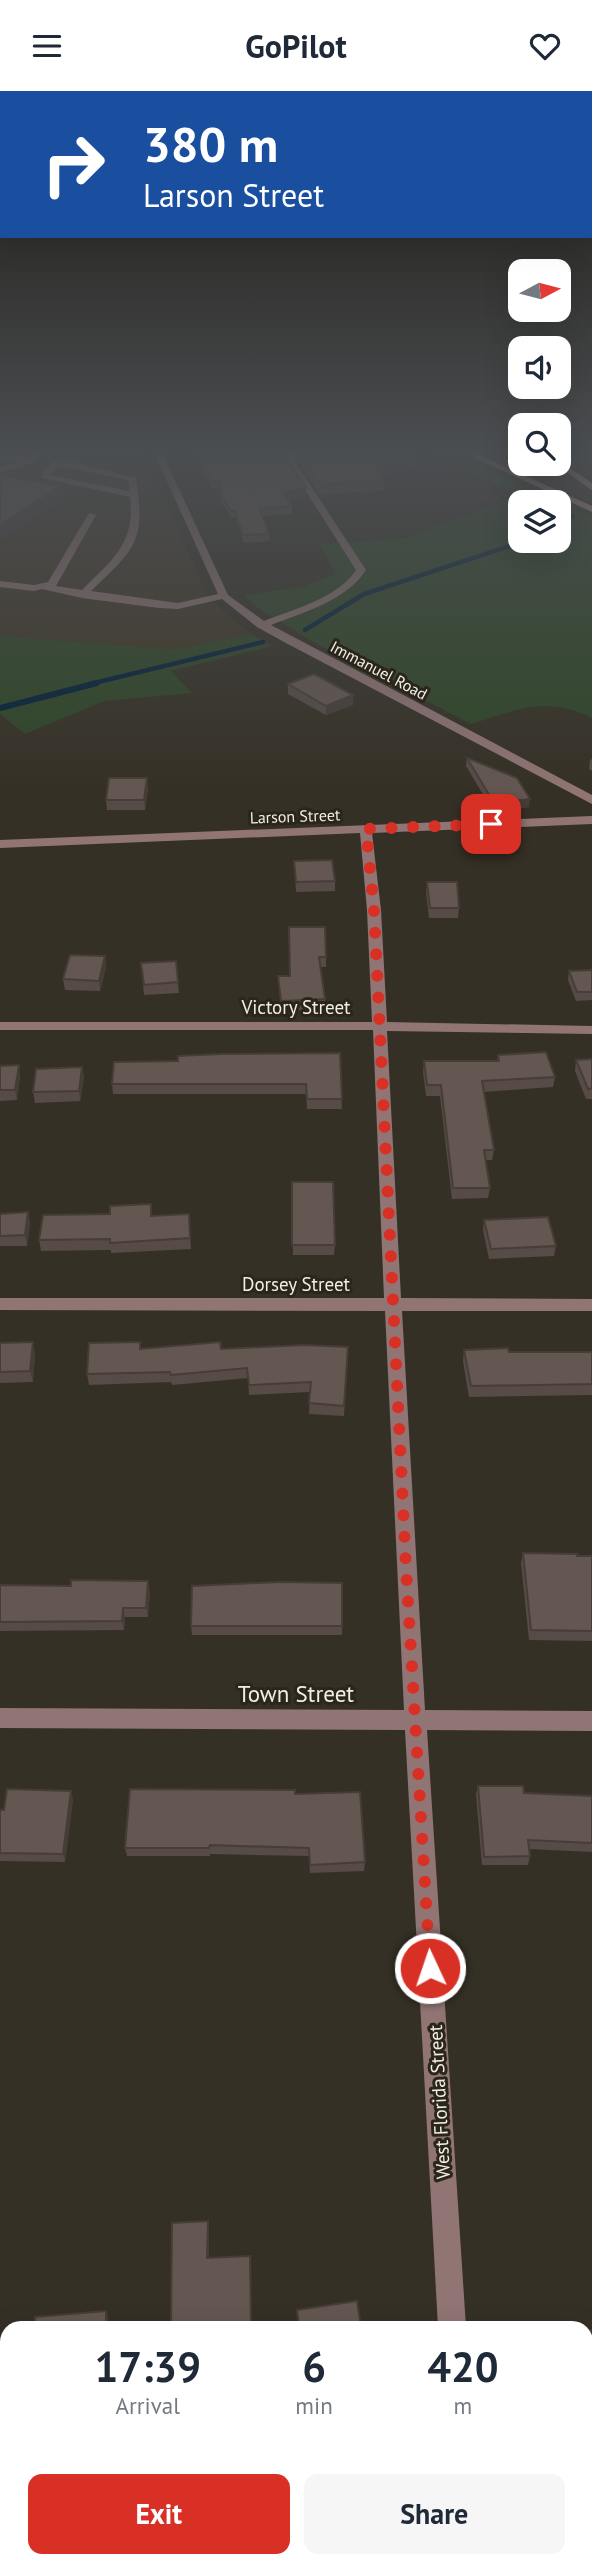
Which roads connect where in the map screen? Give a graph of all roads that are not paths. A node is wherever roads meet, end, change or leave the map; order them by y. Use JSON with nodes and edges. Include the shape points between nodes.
{"nodes":[{"id":1,"x":63,"y":566,"type":"edge"},
{"id":2,"x":112,"y":566,"type":"edge"},
{"id":3,"x":210,"y":566,"type":"edge"},
{"id":4,"x":358,"y":566,"type":"edge"},
{"id":5,"x":0,"y":584,"type":"edge"},
{"id":6,"x":45,"y":587,"type":"junction"},
{"id":7,"x":82,"y":595,"type":"junction"},
{"id":8,"x":224,"y":596,"type":"junction"},
{"id":9,"x":261,"y":625,"type":"junction"},
{"id":10,"x":592,"y":800,"type":"edge"},
{"id":11,"x":592,"y":820,"type":"edge"},
{"id":12,"x":366,"y":829,"type":"junction"},
{"id":13,"x":0,"y":844,"type":"edge"},
{"id":14,"x":0,"y":1026,"type":"edge"},
{"id":15,"x":378,"y":1026,"type":"junction"},
{"id":16,"x":592,"y":1030,"type":"edge"},
{"id":17,"x":0,"y":1304,"type":"edge"},
{"id":18,"x":394,"y":1305,"type":"junction"},
{"id":19,"x":592,"y":1305,"type":"edge"},
{"id":20,"x":0,"y":1718,"type":"edge"},
{"id":21,"x":416,"y":1720,"type":"junction"},
{"id":22,"x":592,"y":1721,"type":"edge"},
{"id":23,"x":452,"y":2321,"type":"edge"}],
"edges":[{"from":1,"to":6,"type":"street"},
{"from":2,"to":7,"type":"street"},
{"from":3,"to":8,"type":"street","name":"Immanuel Road"},
{"from":4,"to":9,"type":"street","via":[[359,575],[342,588]]},
{"from":5,"to":6,"type":"street"},
{"from":6,"to":7,"type":"street"},
{"from":7,"to":8,"type":"street","via":[[178,606]]},
{"from":8,"to":9,"type":"street","name":"Immanuel Road"},
{"from":9,"to":10,"type":"street","name":"Immanuel Road"},
{"from":11,"to":12,"type":"street","name":"Larson Street"},
{"from":12,"to":13,"type":"street","name":"Larson Street"},
{"from":12,"to":15,"type":"street","name":"West Florida Street"},
{"from":14,"to":15,"type":"street","name":"Victory Street"},
{"from":15,"to":16,"type":"street","name":"Victory Street"},
{"from":15,"to":18,"type":"street","name":"West Florida Street"},
{"from":17,"to":18,"type":"street","name":"Dorsey Street"},
{"from":18,"to":19,"type":"street","name":"Dorsey Street"},
{"from":18,"to":21,"type":"street","name":"West Florida Street"},
{"from":20,"to":21,"type":"street","name":"Town Street"},
{"from":21,"to":22,"type":"street","name":"Town Street"},
{"from":21,"to":23,"type":"street","name":"West Florida Street"}]}
